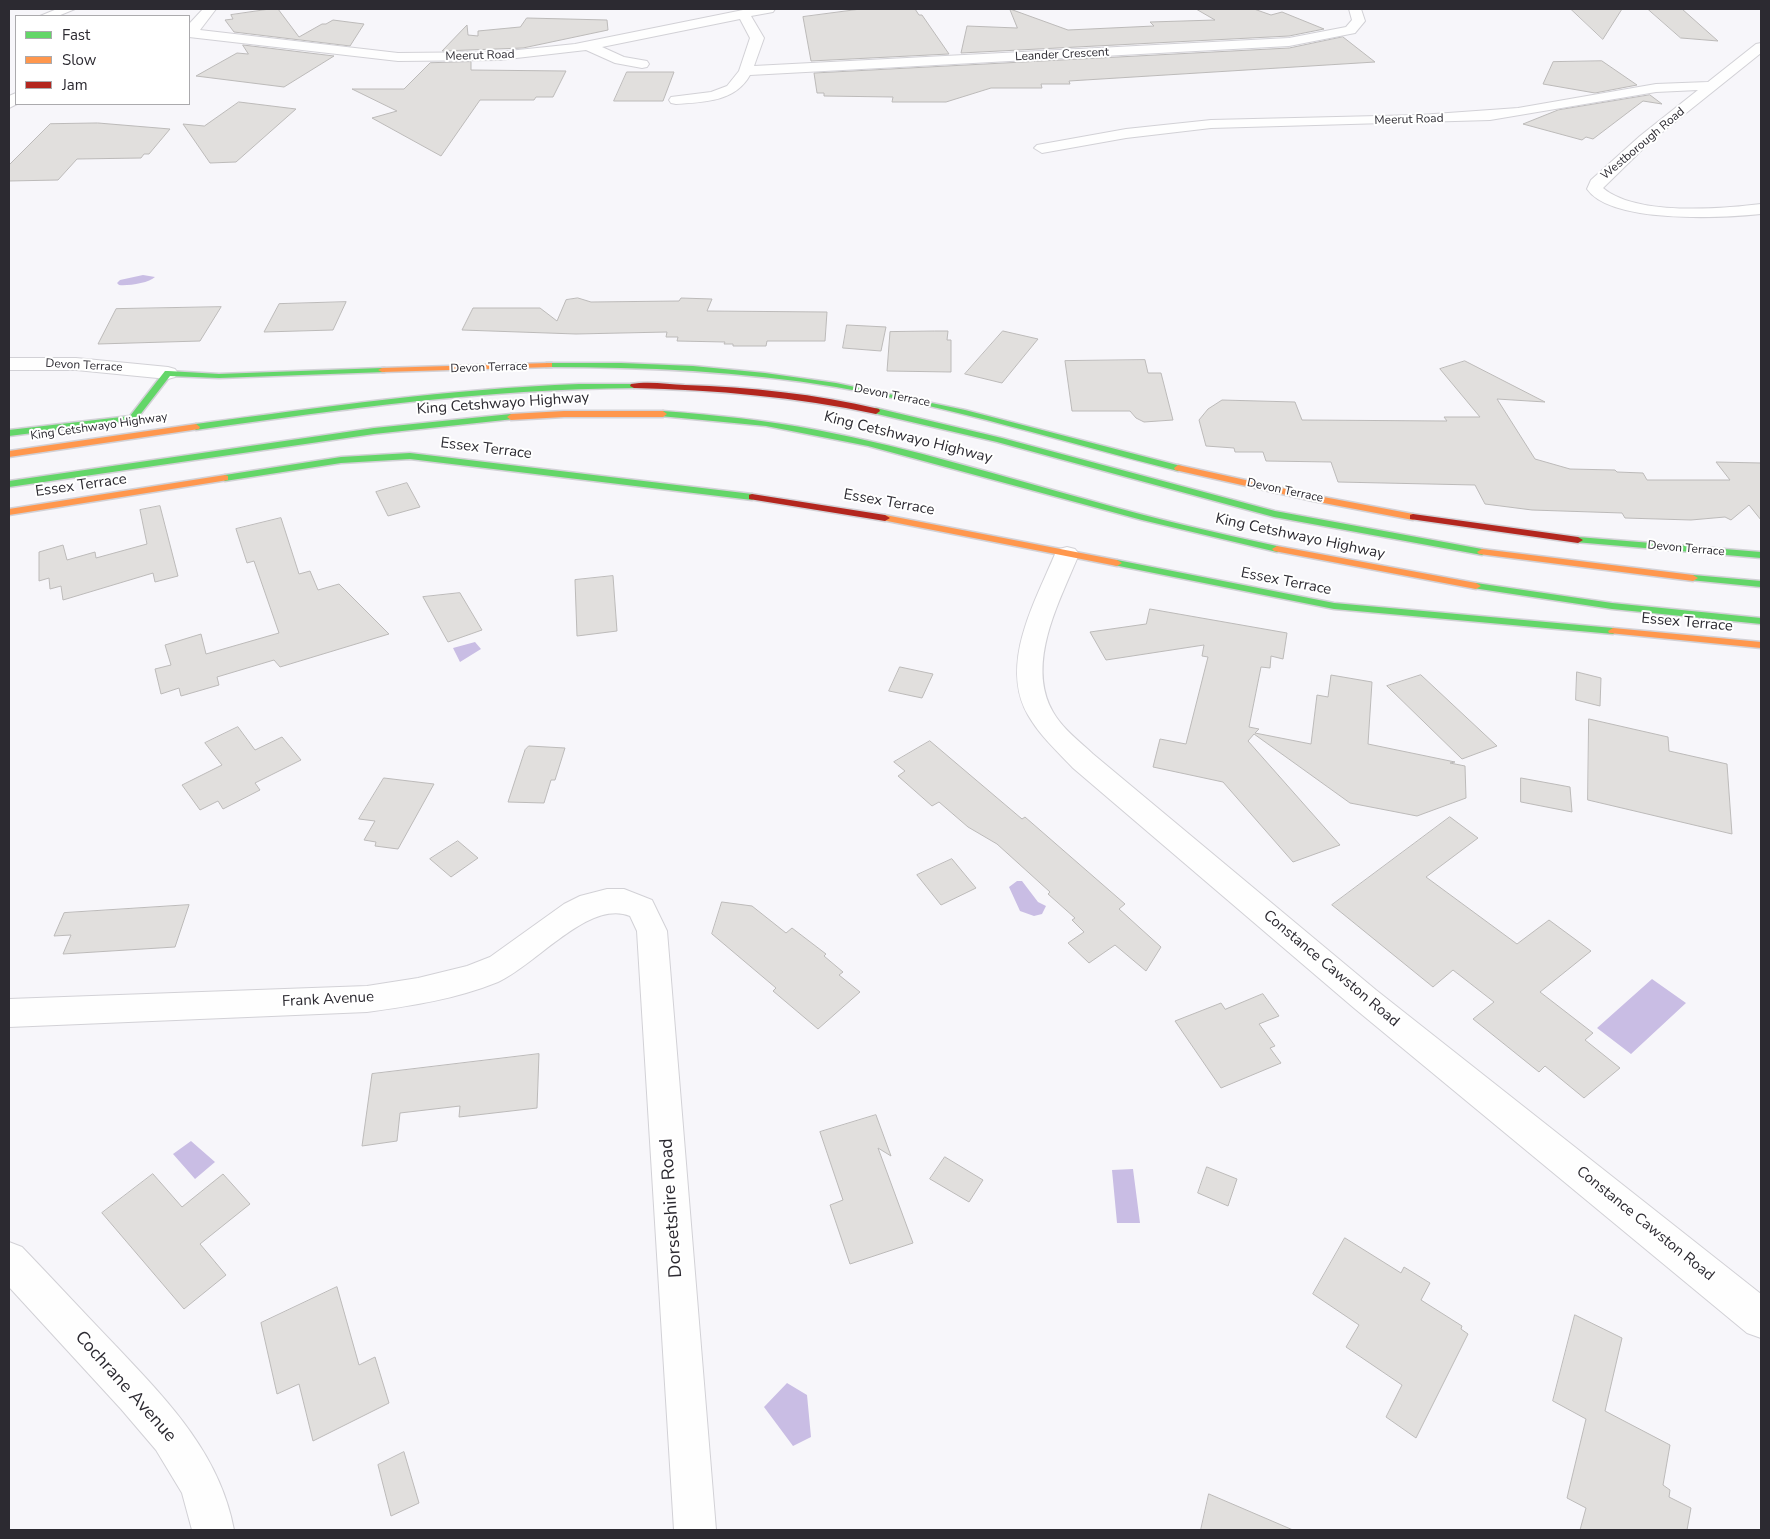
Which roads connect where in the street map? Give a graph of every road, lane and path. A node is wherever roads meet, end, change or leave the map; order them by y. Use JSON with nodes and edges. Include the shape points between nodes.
{"nodes":[{"id":1,"x":69,"y":9,"type":"edge"},
{"id":2,"x":210,"y":9,"type":"edge"},
{"id":3,"x":769,"y":9,"type":"edge"},
{"id":4,"x":1355,"y":9,"type":"edge"},
{"id":5,"x":743,"y":14,"type":"junction"},
{"id":6,"x":49,"y":15,"type":"edge"},
{"id":7,"x":713,"y":20,"type":"junction"},
{"id":8,"x":751,"y":27,"type":"junction"},
{"id":9,"x":191,"y":32,"type":"edge"},
{"id":10,"x":587,"y":45,"type":"junction"},
{"id":11,"x":1761,"y":47,"type":"edge"},
{"id":12,"x":642,"y":64,"type":"dead end"},
{"id":13,"x":747,"y":71,"type":"junction"},
{"id":14,"x":1711,"y":86,"type":"junction"},
{"id":15,"x":676,"y":100,"type":"dead end"},
{"id":16,"x":1042,"y":148,"type":"dead end"},
{"id":17,"x":1761,"y":209,"type":"edge"},
{"id":18,"x":9,"y":364,"type":"edge"},
{"id":19,"x":168,"y":373,"type":"junction"},
{"id":20,"x":712,"y":387,"type":"junction"},
{"id":21,"x":363,"y":392,"type":"dead end"},
{"id":22,"x":152,"y":416,"type":"dead end"},
{"id":23,"x":133,"y":418,"type":"junction"},
{"id":24,"x":9,"y":433,"type":"edge"},
{"id":25,"x":9,"y":454,"type":"edge"},
{"id":26,"x":9,"y":484,"type":"edge"},
{"id":27,"x":9,"y":512,"type":"edge"},
{"id":28,"x":1067,"y":554,"type":"junction"},
{"id":29,"x":1761,"y":555,"type":"edge"},
{"id":30,"x":1761,"y":584,"type":"edge"},
{"id":31,"x":1761,"y":621,"type":"edge"},
{"id":32,"x":1761,"y":645,"type":"edge"},
{"id":33,"x":623,"y":901,"type":"joint"},
{"id":34,"x":9,"y":1013,"type":"edge"},
{"id":35,"x":9,"y":1260,"type":"edge"},
{"id":36,"x":1761,"y":1320,"type":"edge"},
{"id":37,"x":213,"y":1530,"type":"edge"},
{"id":38,"x":695,"y":1530,"type":"edge"}],
"edges":[{"from":1,"to":6,"type":"street"},
{"from":2,"to":9,"type":"street"},
{"from":3,"to":5,"type":"street","name":"Meerut Road"},
{"from":4,"to":13,"type":"street","name":"Leander Crescent","via":[[1359,22],[1350,30],[1281,43]]},
{"from":5,"to":7,"type":"street","name":"Meerut Road"},
{"from":5,"to":8,"type":"street"},
{"from":7,"to":8,"type":"street"},
{"from":7,"to":10,"type":"street","name":"Meerut Road"},
{"from":8,"to":13,"type":"street","via":[[757,38]]},
{"from":9,"to":10,"type":"street","name":"Meerut Road","via":[[416,58],[516,55]]},
{"from":10,"to":12,"type":"street","via":[[620,60]]},
{"from":11,"to":14,"type":"street"},
{"from":13,"to":15,"type":"street","via":[[739,84],[727,92]]},
{"from":14,"to":16,"type":"street","name":"Meerut Road","via":[[1643,91],[1521,114],[1211,124],[1121,133]]},
{"from":14,"to":17,"type":"street","name":"Westborough Road","via":[[1645,139],[1597,183],[1595,189],[1606,200],[1634,208]]},
{"from":18,"to":19,"type":"street","name":"Devon Terrace","via":[[84,364]]},
{"from":19,"to":23,"type":"main road"},
{"from":19,"to":29,"type":"main road","name":"Devon Terrace","via":[[219,376],[598,366],[708,370],[782,377],[957,409],[1196,472],[1343,503],[1511,532],[1678,550]]},
{"from":20,"to":21,"type":"main road","via":[[676,382],[562,378]]},
{"from":20,"to":25,"type":"main road","name":"King Cetshwayo Highway","via":[[582,384],[474,391]]},
{"from":20,"to":30,"type":"main road","name":"King Cetshwayo Highway","via":[[780,394],[899,416],[1266,512],[1365,531],[1551,562]]},
{"from":22,"to":23,"type":"main road"},
{"from":23,"to":24,"type":"main road"},
{"from":26,"to":31,"type":"main road","name":"King Cetshwayo Highway","via":[[374,429],[456,420],[578,412],[697,415],[774,424],[890,446],[1166,524],[1353,565],[1548,598]]},
{"from":27,"to":28,"type":"main road","name":"Essex Terrace","via":[[341,460],[410,456],[817,506]]},
{"from":28,"to":32,"type":"main road","name":"Essex Terrace","via":[[1334,606]]},
{"from":28,"to":36,"type":"street","name":"Constance Cawston Road","via":[[1032,647],[1028,677],[1040,713],[1053,731],[1083,762],[1365,999]]},
{"from":33,"to":34,"type":"street","name":"Frank Avenue","via":[[604,901],[585,907],[501,966],[416,992],[367,999]]},
{"from":33,"to":38,"type":"street","name":"Dorsetshire Road","via":[[642,908],[652,931]]},
{"from":35,"to":37,"type":"street","name":"Cochrane Avenue","via":[[169,1432],[211,1514]]}]}
